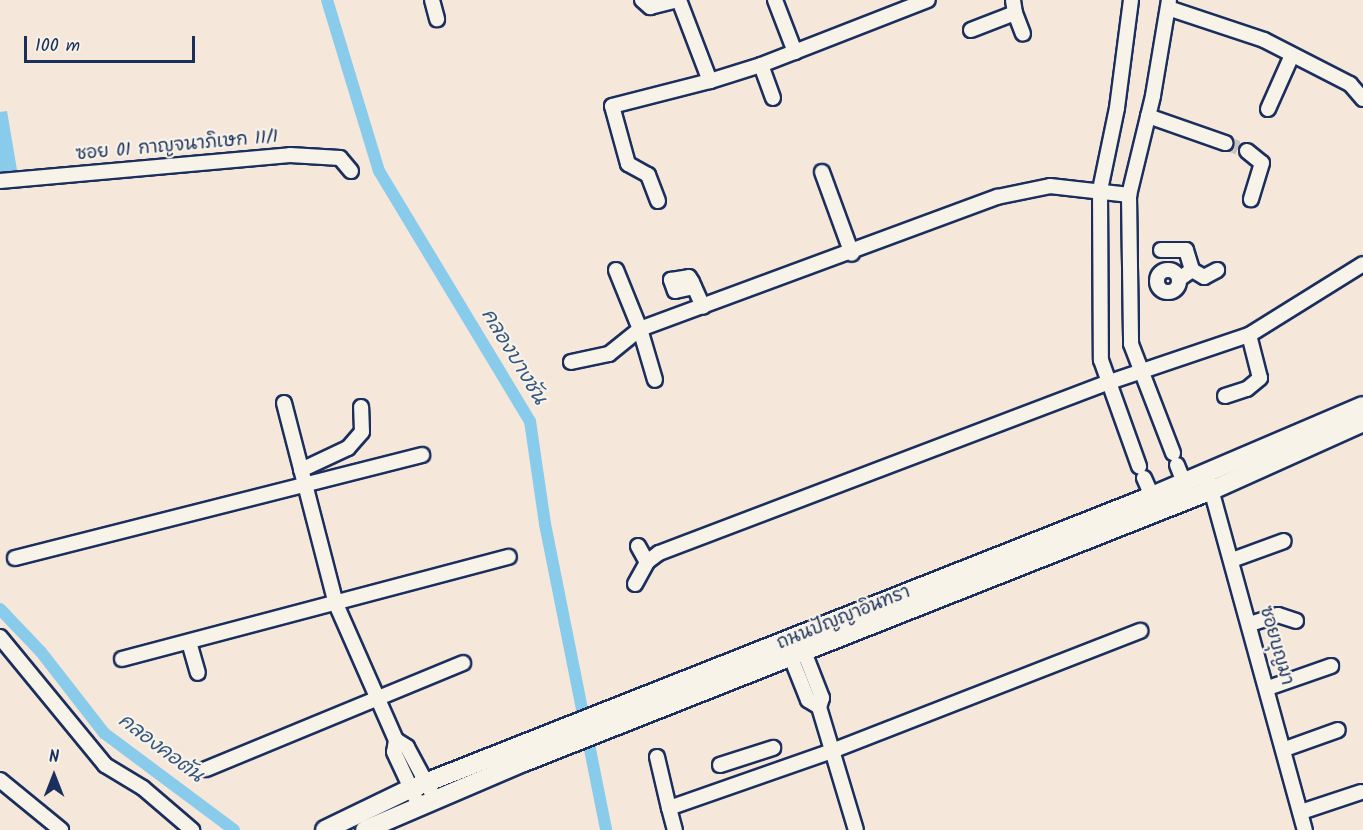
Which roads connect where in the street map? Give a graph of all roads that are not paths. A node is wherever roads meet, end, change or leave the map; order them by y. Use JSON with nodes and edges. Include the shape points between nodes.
{"nodes":[{"id":1,"x":432,"y":0,"type":"edge"},
{"id":2,"x":642,"y":0,"type":"edge"},
{"id":3,"x":679,"y":0,"type":"edge"},
{"id":4,"x":775,"y":0,"type":"edge"},
{"id":5,"x":887,"y":0,"type":"edge"},
{"id":6,"x":928,"y":0,"type":"edge"},
{"id":7,"x":1128,"y":1,"type":"edge"},
{"id":8,"x":1168,"y":4,"type":"edge"},
{"id":9,"x":1014,"y":7,"type":"edge"},
{"id":10,"x":892,"y":14,"type":"junction"},
{"id":11,"x":437,"y":19,"type":"dead end"},
{"id":12,"x":971,"y":30,"type":"dead end"},
{"id":13,"x":1023,"y":34,"type":"dead end"},
{"id":14,"x":795,"y":52,"type":"junction"},
{"id":15,"x":1292,"y":55,"type":"junction"},
{"id":16,"x":761,"y":65,"type":"junction"},
{"id":17,"x":710,"y":81,"type":"junction"},
{"id":18,"x":773,"y":98,"type":"dead end"},
{"id":19,"x":1363,"y":99,"type":"edge"},
{"id":20,"x":1268,"y":109,"type":"dead end"},
{"id":21,"x":1148,"y":116,"type":"junction"},
{"id":22,"x":1225,"y":143,"type":"tunnel mouth"},
{"id":23,"x":1247,"y":151,"type":"tunnel mouth"},
{"id":24,"x":351,"y":171,"type":"dead end"},
{"id":25,"x":822,"y":172,"type":"dead end"},
{"id":26,"x":0,"y":181,"type":"edge"},
{"id":27,"x":1100,"y":190,"type":"junction"},
{"id":28,"x":1129,"y":195,"type":"junction"},
{"id":29,"x":1251,"y":199,"type":"dead end"},
{"id":30,"x":658,"y":201,"type":"dead end"},
{"id":31,"x":1161,"y":250,"type":"dead end"},
{"id":32,"x":852,"y":254,"type":"junction"},
{"id":33,"x":1363,"y":264,"type":"edge"},
{"id":34,"x":616,"y":270,"type":"dead end"},
{"id":35,"x":1192,"y":270,"type":"junction"},
{"id":36,"x":1217,"y":270,"type":"dead end"},
{"id":37,"x":1130,"y":280,"type":"junction"},
{"id":38,"x":694,"y":287,"type":"dead end"},
{"id":39,"x":703,"y":307,"type":"junction"},
{"id":40,"x":640,"y":329,"type":"junction"},
{"id":41,"x":1250,"y":335,"type":"junction"},
{"id":42,"x":571,"y":362,"type":"dead end"},
{"id":43,"x":1143,"y":371,"type":"junction"},
{"id":44,"x":655,"y":380,"type":"dead end"},
{"id":45,"x":1107,"y":383,"type":"junction"},
{"id":46,"x":1225,"y":396,"type":"dead end"},
{"id":47,"x":284,"y":403,"type":"dead end"},
{"id":48,"x":1363,"y":406,"type":"edge"},
{"id":49,"x":361,"y":407,"type":"dead end"},
{"id":50,"x":1363,"y":422,"type":"edge"},
{"id":51,"x":422,"y":456,"type":"dead end"},
{"id":52,"x":1178,"y":466,"type":"junction"},
{"id":53,"x":301,"y":470,"type":"junction"},
{"id":54,"x":1209,"y":481,"type":"junction"},
{"id":55,"x":305,"y":485,"type":"junction"},
{"id":56,"x":1152,"y":496,"type":"junction"},
{"id":57,"x":1284,"y":541,"type":"dead end"},
{"id":58,"x":638,"y":546,"type":"dead end"},
{"id":59,"x":15,"y":558,"type":"dead end"},
{"id":60,"x":509,"y":558,"type":"dead end"},
{"id":61,"x":1232,"y":560,"type":"junction"},
{"id":62,"x":647,"y":562,"type":"junction"},
{"id":63,"x":635,"y":584,"type":"dead end"},
{"id":64,"x":336,"y":604,"type":"junction"},
{"id":65,"x":1296,"y":621,"type":"dead end"},
{"id":66,"x":1250,"y":624,"type":"junction"},
{"id":67,"x":1140,"y":631,"type":"dead end"},
{"id":68,"x":0,"y":637,"type":"edge"},
{"id":69,"x":189,"y":642,"type":"junction"},
{"id":70,"x":795,"y":648,"type":"junction"},
{"id":71,"x":122,"y":659,"type":"dead end"},
{"id":72,"x":463,"y":663,"type":"dead end"},
{"id":73,"x":1331,"y":666,"type":"dead end"},
{"id":74,"x":198,"y":673,"type":"dead end"},
{"id":75,"x":1268,"y":688,"type":"junction"},
{"id":76,"x":379,"y":698,"type":"junction"},
{"id":77,"x":1338,"y":730,"type":"dead end"},
{"id":78,"x":773,"y":748,"type":"dead end"},
{"id":79,"x":1285,"y":749,"type":"junction"},
{"id":80,"x":832,"y":751,"type":"junction"},
{"id":81,"x":755,"y":754,"type":"junction"},
{"id":82,"x":657,"y":757,"type":"dead end"},
{"id":83,"x":720,"y":765,"type":"dead end"},
{"id":84,"x":206,"y":769,"type":"dead end"},
{"id":85,"x":763,"y":776,"type":"junction"},
{"id":86,"x":0,"y":780,"type":"edge"},
{"id":87,"x":1361,"y":792,"type":"dead end"},
{"id":88,"x":423,"y":794,"type":"junction"},
{"id":89,"x":669,"y":808,"type":"junction"},
{"id":90,"x":1300,"y":812,"type":"junction"},
{"id":91,"x":61,"y":830,"type":"edge"},
{"id":92,"x":192,"y":830,"type":"edge"},
{"id":93,"x":325,"y":830,"type":"edge"},
{"id":94,"x":365,"y":830,"type":"edge"},
{"id":95,"x":675,"y":830,"type":"edge"},
{"id":96,"x":856,"y":830,"type":"edge"},
{"id":97,"x":1305,"y":830,"type":"edge"}],
"edges":[{"from":1,"to":11,"type":"street"},
{"from":2,"to":3,"type":"street","via":[[650,7]]},
{"from":3,"to":17,"type":"street"},
{"from":4,"to":14,"type":"street"},
{"from":5,"to":10,"type":"street"},
{"from":6,"to":10,"type":"street"},
{"from":7,"to":27,"type":"street","via":[[1117,108]]},
{"from":8,"to":15,"type":"street"},
{"from":8,"to":21,"type":"street"},
{"from":9,"to":12,"type":"street"},
{"from":9,"to":13,"type":"street"},
{"from":10,"to":14,"type":"street"},
{"from":14,"to":16,"type":"street"},
{"from":15,"to":19,"type":"street","via":[[1350,84]]},
{"from":15,"to":20,"type":"street"},
{"from":16,"to":17,"type":"street"},
{"from":16,"to":18,"type":"street"},
{"from":17,"to":30,"type":"street","via":[[612,106],[628,164],[648,175]]},
{"from":21,"to":22,"type":"street"},
{"from":21,"to":28,"type":"street"},
{"from":23,"to":29,"type":"street","via":[[1262,163]]},
{"from":24,"to":26,"type":"street","name":"ซอย 01 กาญจนาภิเษก 11/1","via":[[340,158],[290,155]]},
{"from":25,"to":32,"type":"street"},
{"from":27,"to":28,"type":"street"},
{"from":27,"to":32,"type":"street","via":[[1029,188]]},
{"from":27,"to":45,"type":"street","via":[[1101,360]]},
{"from":28,"to":37,"type":"street"},
{"from":31,"to":35,"type":"street","via":[[1186,250]]},
{"from":32,"to":39,"type":"street"},
{"from":33,"to":41,"type":"street"},
{"from":34,"to":40,"type":"street"},
{"from":35,"to":36,"type":"street","via":[[1204,277]]},
{"from":35,"to":37,"type":"street","via":[[1179,279],[1167,270],[1157,282]]},
{"from":37,"to":43,"type":"street","via":[[1131,344]]},
{"from":38,"to":39,"type":"street"},
{"from":39,"to":40,"type":"street"},
{"from":40,"to":42,"type":"street","via":[[609,354]]},
{"from":40,"to":44,"type":"street"},
{"from":41,"to":43,"type":"street"},
{"from":41,"to":46,"type":"street","via":[[1260,378],[1247,389]]},
{"from":43,"to":45,"type":"street"},
{"from":43,"to":52,"type":"street"},
{"from":45,"to":56,"type":"street"},
{"from":45,"to":62,"type":"street","via":[[659,553]]},
{"from":47,"to":53,"type":"street"},
{"from":48,"to":54,"type":"main road","name":"ถนนปัญญาอินทรา"},
{"from":49,"to":53,"type":"street","via":[[362,432],[348,448]]},
{"from":50,"to":54,"type":"main road","name":"ถนนปัญญาอินทรา"},
{"from":51,"to":55,"type":"street"},
{"from":52,"to":54,"type":"main road","name":"ถนนปัญญาอินทรา"},
{"from":52,"to":56,"type":"main road","name":"ถนนปัญญาอินทรา"},
{"from":53,"to":55,"type":"street"},
{"from":54,"to":61,"type":"street","name":"ซอยบุญมา"},
{"from":54,"to":70,"type":"main road","name":"ถนนปัญญาอินทรา"},
{"from":55,"to":59,"type":"street"},
{"from":55,"to":64,"type":"street"},
{"from":56,"to":70,"type":"main road","name":"ถนนปัญญาอินทรา"},
{"from":57,"to":61,"type":"street"},
{"from":58,"to":62,"type":"street"},
{"from":60,"to":64,"type":"street"},
{"from":61,"to":66,"type":"street","name":"ซอยบุญมา"},
{"from":62,"to":63,"type":"street"},
{"from":64,"to":69,"type":"street"},
{"from":64,"to":76,"type":"street"},
{"from":65,"to":66,"type":"street","via":[[1278,615]]},
{"from":66,"to":75,"type":"street","name":"ซอยบุญมา"},
{"from":67,"to":80,"type":"street"},
{"from":68,"to":92,"type":"street","via":[[105,765],[142,788]]},
{"from":69,"to":71,"type":"street"},
{"from":69,"to":74,"type":"street"},
{"from":70,"to":80,"type":"street","via":[[822,698],[819,707]]},
{"from":70,"to":88,"type":"main road","name":"ถนนปัญญาอินทรา"},
{"from":72,"to":76,"type":"street"},
{"from":73,"to":75,"type":"street"},
{"from":75,"to":79,"type":"street","name":"ซอยบุญมา"},
{"from":76,"to":84,"type":"street"},
{"from":76,"to":88,"type":"street","via":[[396,740],[394,752]]},
{"from":77,"to":79,"type":"street"},
{"from":78,"to":81,"type":"street"},
{"from":79,"to":90,"type":"street","name":"ซอยบุญมา"},
{"from":80,"to":85,"type":"street"},
{"from":80,"to":96,"type":"street"},
{"from":81,"to":83,"type":"street"},
{"from":81,"to":85,"type":"street"},
{"from":82,"to":89,"type":"street"},
{"from":85,"to":89,"type":"street"},
{"from":86,"to":91,"type":"street"},
{"from":87,"to":90,"type":"street"},
{"from":88,"to":93,"type":"main road","name":"ถนนปัญญาอินทรา"},
{"from":88,"to":94,"type":"main road","name":"ถนนปัญญาอินทรา"},
{"from":89,"to":95,"type":"street"},
{"from":90,"to":97,"type":"street","name":"ซอยบุญมา"}]}
